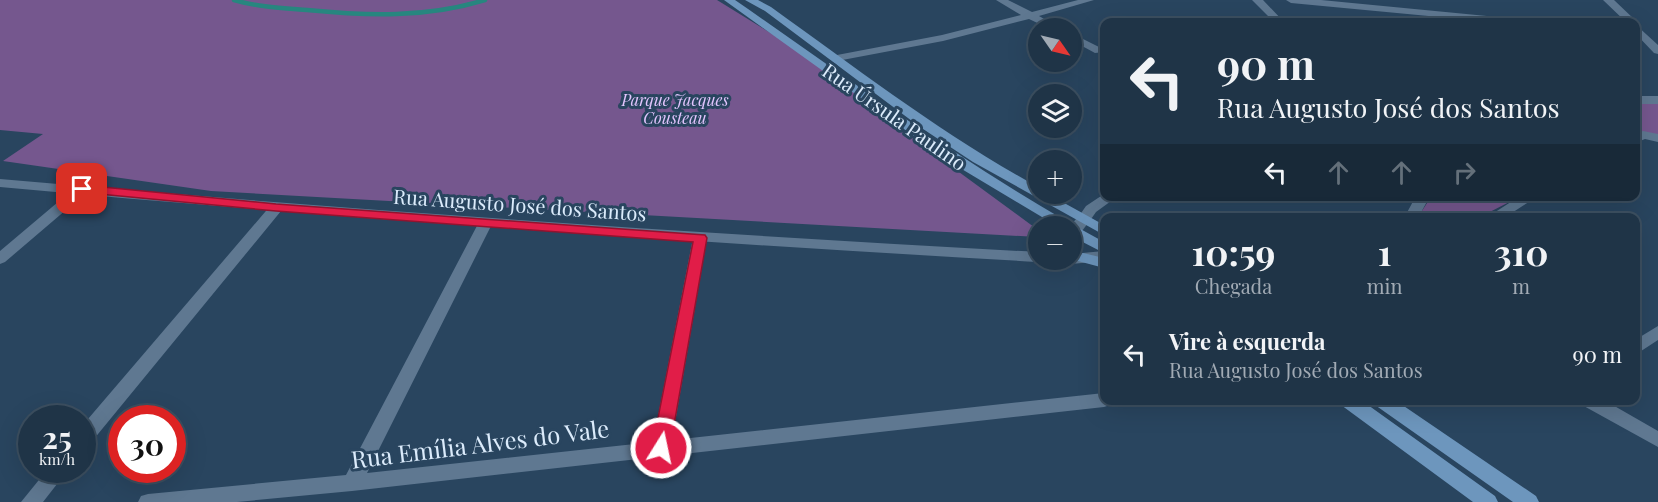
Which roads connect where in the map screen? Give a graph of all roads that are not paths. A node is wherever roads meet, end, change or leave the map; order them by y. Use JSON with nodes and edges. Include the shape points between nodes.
{"nodes":[{"id":1,"x":729,"y":0,"type":"edge"},
{"id":2,"x":750,"y":0,"type":"edge"},
{"id":3,"x":1000,"y":0,"type":"edge"},
{"id":4,"x":1089,"y":0,"type":"edge"},
{"id":5,"x":1257,"y":0,"type":"edge"},
{"id":6,"x":1292,"y":0,"type":"edge"},
{"id":7,"x":1361,"y":0,"type":"edge"},
{"id":8,"x":1608,"y":0,"type":"edge"},
{"id":9,"x":1371,"y":8,"type":"junction"},
{"id":10,"x":1031,"y":16,"type":"junction"},
{"id":11,"x":1035,"y":18,"type":"edge"},
{"id":12,"x":1275,"y":18,"type":"edge"},
{"id":13,"x":1382,"y":18,"type":"edge"},
{"id":14,"x":1476,"y":18,"type":"edge"},
{"id":15,"x":1626,"y":18,"type":"edge"},
{"id":16,"x":1640,"y":34,"type":"edge"},
{"id":17,"x":1082,"y":42,"type":"edge"},
{"id":18,"x":1099,"y":51,"type":"dead end"},
{"id":19,"x":1658,"y":51,"type":"edge"},
{"id":20,"x":837,"y":58,"type":"junction"},
{"id":21,"x":1640,"y":100,"type":"edge"},
{"id":22,"x":1658,"y":100,"type":"edge"},
{"id":23,"x":1640,"y":137,"type":"edge"},
{"id":24,"x":1658,"y":138,"type":"edge"},
{"id":25,"x":0,"y":183,"type":"edge"},
{"id":26,"x":1028,"y":186,"type":"edge"},
{"id":27,"x":82,"y":189,"type":"junction"},
{"id":28,"x":1103,"y":201,"type":"edge"},
{"id":29,"x":1522,"y":201,"type":"edge"},
{"id":30,"x":1058,"y":204,"type":"edge"},
{"id":31,"x":276,"y":208,"type":"junction"},
{"id":32,"x":1502,"y":213,"type":"edge"},
{"id":33,"x":1047,"y":216,"type":"edge"},
{"id":34,"x":1084,"y":219,"type":"junction"},
{"id":35,"x":486,"y":222,"type":"junction"},
{"id":36,"x":1100,"y":229,"type":"edge"},
{"id":37,"x":1082,"y":237,"type":"edge"},
{"id":38,"x":700,"y":238,"type":"junction"},
{"id":39,"x":1100,"y":246,"type":"edge"},
{"id":40,"x":1028,"y":256,"type":"edge"},
{"id":41,"x":1100,"y":256,"type":"edge"},
{"id":42,"x":1082,"y":258,"type":"edge"},
{"id":43,"x":0,"y":259,"type":"edge"},
{"id":44,"x":1082,"y":260,"type":"edge"},
{"id":45,"x":1100,"y":262,"type":"edge"},
{"id":46,"x":1658,"y":332,"type":"edge"},
{"id":47,"x":1640,"y":345,"type":"edge"},
{"id":48,"x":1100,"y":400,"type":"edge"},
{"id":49,"x":1354,"y":405,"type":"edge"},
{"id":50,"x":1388,"y":405,"type":"edge"},
{"id":51,"x":1597,"y":405,"type":"edge"},
{"id":52,"x":96,"y":423,"type":"edge"},
{"id":53,"x":1658,"y":440,"type":"edge"},
{"id":54,"x":661,"y":448,"type":"junction"},
{"id":55,"x":47,"y":483,"type":"edge"},
{"id":56,"x":352,"y":483,"type":"junction"},
{"id":57,"x":31,"y":502,"type":"edge"},
{"id":58,"x":148,"y":502,"type":"edge"},
{"id":59,"x":1488,"y":502,"type":"edge"},
{"id":60,"x":1529,"y":502,"type":"edge"}],
"edges":[{"from":1,"to":33,"type":"main road","name":"Rua Úrsula Paulino","via":[[955,159]]},
{"from":2,"to":20,"type":"main road","name":"Rua Úrsula Paulino"},
{"from":3,"to":10,"type":"street"},
{"from":4,"to":10,"type":"street"},
{"from":5,"to":12,"type":"street"},
{"from":6,"to":9,"type":"street"},
{"from":7,"to":9,"type":"street"},
{"from":8,"to":15,"type":"street"},
{"from":9,"to":13,"type":"street"},
{"from":9,"to":14,"type":"street"},
{"from":10,"to":11,"type":"street"},
{"from":10,"to":20,"type":"street"},
{"from":16,"to":19,"type":"street"},
{"from":17,"to":18,"type":"street"},
{"from":20,"to":26,"type":"main road","name":"Rua Úrsula Paulino","via":[[924,124]]},
{"from":21,"to":22,"type":"street"},
{"from":23,"to":24,"type":"street"},
{"from":25,"to":27,"type":"street","name":"Rua Augusto José dos Santos"},
{"from":27,"to":31,"type":"street","name":"Rua Augusto José dos Santos"},
{"from":27,"to":43,"type":"street"},
{"from":28,"to":34,"type":"street"},
{"from":29,"to":32,"type":"street"},
{"from":30,"to":34,"type":"main road","name":"Rua Úrsula Paulino"},
{"from":31,"to":35,"type":"street","name":"Rua Augusto José dos Santos"},
{"from":31,"to":52,"type":"street"},
{"from":34,"to":36,"type":"main road","name":"Rua Úrsula Paulino"},
{"from":35,"to":38,"type":"street","name":"Rua Augusto José dos Santos"},
{"from":35,"to":56,"type":"street"},
{"from":37,"to":39,"type":"main road","name":"Rua Úrsula Paulino"},
{"from":38,"to":40,"type":"street","name":"Rua Augusto José dos Santos"},
{"from":38,"to":54,"type":"street"},
{"from":41,"to":42,"type":"street"},
{"from":44,"to":45,"type":"main road"},
{"from":46,"to":47,"type":"street"},
{"from":48,"to":54,"type":"street","name":"Rua Emília Alves do Vale"},
{"from":49,"to":59,"type":"main road"},
{"from":50,"to":60,"type":"main road"},
{"from":51,"to":53,"type":"street"},
{"from":54,"to":56,"type":"street","name":"Rua Emília Alves do Vale"},
{"from":55,"to":57,"type":"street"},
{"from":56,"to":58,"type":"street","name":"Rua Emília Alves do Vale"}]}
